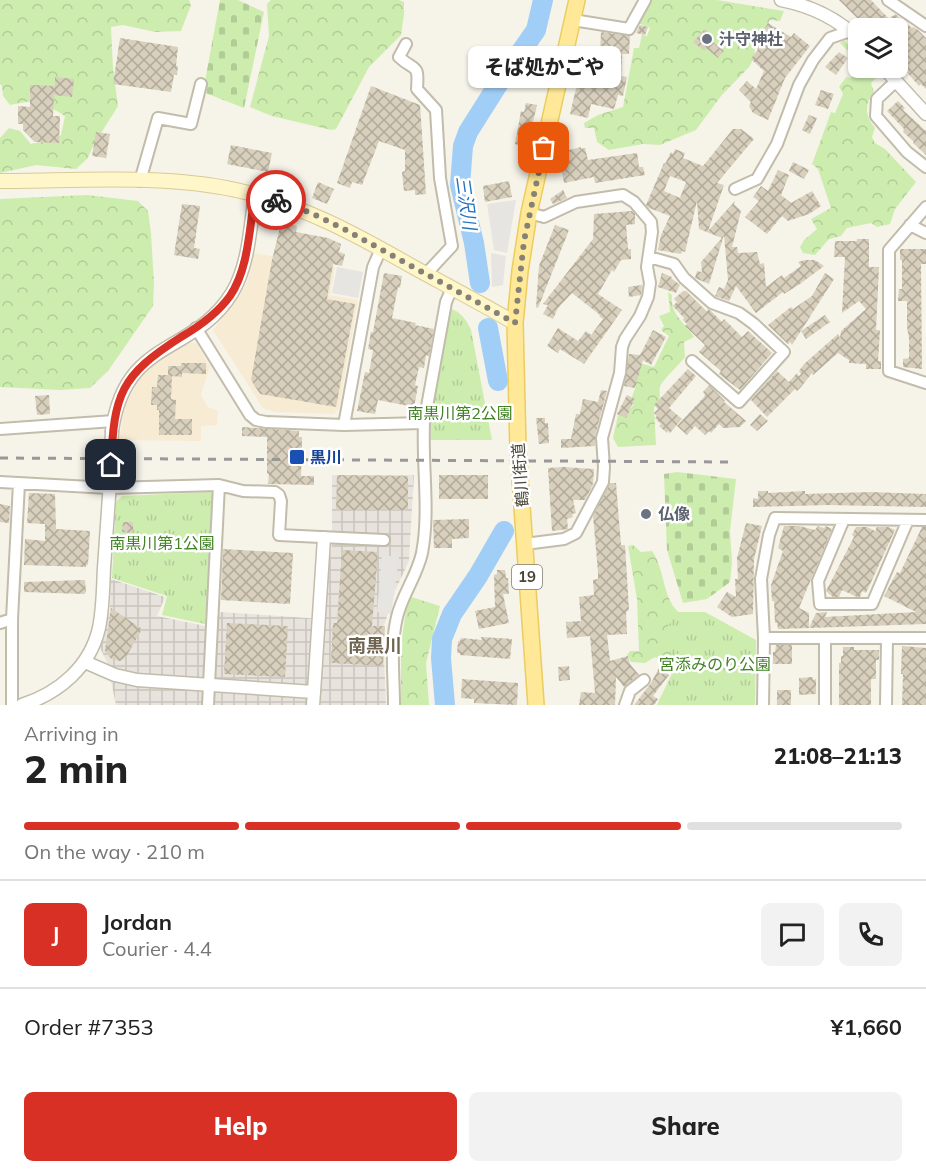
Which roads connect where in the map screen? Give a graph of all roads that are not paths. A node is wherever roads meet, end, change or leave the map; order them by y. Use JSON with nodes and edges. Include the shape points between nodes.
{"nodes":[{"id":1,"x":578,"y":0,"type":"edge"},
{"id":2,"x":645,"y":0,"type":"edge"},
{"id":3,"x":888,"y":0,"type":"edge"},
{"id":4,"x":787,"y":1,"type":"edge"},
{"id":5,"x":573,"y":20,"type":"junction"},
{"id":6,"x":926,"y":26,"type":"edge"},
{"id":7,"x":848,"y":30,"type":"edge"},
{"id":8,"x":848,"y":36,"type":"edge"},
{"id":9,"x":406,"y":44,"type":"dead end"},
{"id":10,"x":893,"y":78,"type":"edge"},
{"id":11,"x":896,"y":81,"type":"junction"},
{"id":12,"x":201,"y":84,"type":"dead end"},
{"id":13,"x":926,"y":114,"type":"edge"},
{"id":14,"x":926,"y":167,"type":"edge"},
{"id":15,"x":0,"y":181,"type":"edge"},
{"id":16,"x":140,"y":181,"type":"junction"},
{"id":17,"x":735,"y":189,"type":"dead end"},
{"id":18,"x":255,"y":195,"type":"junction"},
{"id":19,"x":926,"y":207,"type":"edge"},
{"id":20,"x":529,"y":213,"type":"junction"},
{"id":21,"x":910,"y":225,"type":"junction"},
{"id":22,"x":926,"y":233,"type":"edge"},
{"id":23,"x":381,"y":249,"type":"junction"},
{"id":24,"x":649,"y":257,"type":"junction"},
{"id":25,"x":426,"y":274,"type":"junction"},
{"id":26,"x":452,"y":288,"type":"junction"},
{"id":27,"x":515,"y":323,"type":"junction"},
{"id":28,"x":196,"y":328,"type":"junction"},
{"id":29,"x":692,"y":361,"type":"dead end"},
{"id":30,"x":926,"y":383,"type":"edge"},
{"id":31,"x":424,"y":423,"type":"junction"},
{"id":32,"x":344,"y":425,"type":"junction"},
{"id":33,"x":113,"y":426,"type":"junction"},
{"id":34,"x":0,"y":429,"type":"edge"},
{"id":35,"x":0,"y":482,"type":"edge"},
{"id":36,"x":18,"y":483,"type":"junction"},
{"id":37,"x":110,"y":485,"type":"junction"},
{"id":38,"x":219,"y":485,"type":"junction"},
{"id":39,"x":844,"y":519,"type":"junction"},
{"id":40,"x":908,"y":520,"type":"junction"},
{"id":41,"x":926,"y":520,"type":"edge"},
{"id":42,"x":324,"y":538,"type":"junction"},
{"id":43,"x":384,"y":540,"type":"dead end"},
{"id":44,"x":525,"y":544,"type":"junction"},
{"id":45,"x":12,"y":619,"type":"junction"},
{"id":46,"x":0,"y":623,"type":"edge"},
{"id":47,"x":764,"y":638,"type":"junction"},
{"id":48,"x":825,"y":638,"type":"junction"},
{"id":49,"x":926,"y":638,"type":"edge"},
{"id":50,"x":887,"y":639,"type":"junction"},
{"id":51,"x":85,"y":662,"type":"junction"},
{"id":52,"x":644,"y":680,"type":"dead end"},
{"id":53,"x":209,"y":686,"type":"junction"},
{"id":54,"x":314,"y":692,"type":"junction"},
{"id":55,"x":12,"y":705,"type":"edge"},
{"id":56,"x":22,"y":705,"type":"edge"},
{"id":57,"x":208,"y":705,"type":"edge"},
{"id":58,"x":313,"y":705,"type":"edge"},
{"id":59,"x":394,"y":705,"type":"edge"},
{"id":60,"x":536,"y":705,"type":"edge"},
{"id":61,"x":624,"y":705,"type":"edge"},
{"id":62,"x":763,"y":705,"type":"edge"},
{"id":63,"x":825,"y":705,"type":"edge"},
{"id":64,"x":886,"y":705,"type":"edge"}],
"edges":[{"from":1,"to":5,"type":"main road","name":"鶴川街道","number":"19"},
{"from":2,"to":5,"type":"street","via":[[629,28]]},
{"from":3,"to":6,"type":"street"},
{"from":4,"to":7,"type":"street","via":[[828,15]]},
{"from":5,"to":20,"type":"main road","name":"鶴川街道","number":"19"},
{"from":8,"to":17,"type":"street","via":[[830,38],[813,60],[799,85],[777,144],[757,179]]},
{"from":9,"to":25,"type":"street","via":[[399,57],[416,68],[417,89],[436,110],[440,178],[452,246]]},
{"from":10,"to":11,"type":"street"},
{"from":11,"to":13,"type":"street"},
{"from":11,"to":14,"type":"street","via":[[877,99],[876,116],[907,152]]},
{"from":12,"to":16,"type":"street","via":[[191,124],[158,118]]},
{"from":15,"to":16,"type":"main road"},
{"from":16,"to":18,"type":"main road","via":[[198,184]]},
{"from":18,"to":23,"type":"main road","via":[[311,213]]},
{"from":18,"to":28,"type":"street","via":[[240,276],[223,306]]},
{"from":19,"to":21,"type":"street"},
{"from":20,"to":24,"type":"street","via":[[544,217],[576,202],[623,195],[651,222]]},
{"from":20,"to":27,"type":"main road","name":"鶴川街道","number":"19"},
{"from":21,"to":22,"type":"street"},
{"from":21,"to":30,"type":"street","via":[[888,250],[889,371]]},
{"from":23,"to":25,"type":"main road"},
{"from":23,"to":32,"type":"street","via":[[373,267]]},
{"from":24,"to":29,"type":"street","via":[[674,264],[712,303],[754,324],[784,351],[739,402]]},
{"from":24,"to":44,"type":"street","via":[[648,297],[622,347],[620,373],[602,438],[603,482],[576,533],[564,539]]},
{"from":25,"to":26,"type":"main road"},
{"from":26,"to":27,"type":"main road"},
{"from":26,"to":31,"type":"street","via":[[446,302]]},
{"from":27,"to":44,"type":"main road","name":"鶴川街道","number":"19","via":[[515,393]]},
{"from":28,"to":32,"type":"street","via":[[256,420]]},
{"from":28,"to":33,"type":"street","via":[[142,364],[121,394]]},
{"from":31,"to":32,"type":"street"},
{"from":31,"to":59,"type":"street","via":[[423,544],[397,617]]},
{"from":33,"to":34,"type":"street"},
{"from":33,"to":37,"type":"street","bridge":true},
{"from":35,"to":36,"type":"street"},
{"from":36,"to":37,"type":"street"},
{"from":36,"to":45,"type":"street"},
{"from":37,"to":38,"type":"street"},
{"from":37,"to":51,"type":"street","via":[[100,626]]},
{"from":38,"to":42,"type":"street","via":[[275,492],[281,501],[279,535]]},
{"from":38,"to":53,"type":"street"},
{"from":39,"to":40,"type":"street"},
{"from":39,"to":40,"type":"street","via":[[818,581],[820,604],[872,604]]},
{"from":39,"to":47,"type":"street","via":[[775,518],[760,579]]},
{"from":40,"to":41,"type":"street"},
{"from":42,"to":43,"type":"street"},
{"from":42,"to":54,"type":"street"},
{"from":44,"to":60,"type":"main road","name":"鶴川街道","number":"19"},
{"from":45,"to":46,"type":"street"},
{"from":45,"to":55,"type":"street"},
{"from":47,"to":48,"type":"street"},
{"from":47,"to":62,"type":"street"},
{"from":48,"to":50,"type":"street"},
{"from":48,"to":63,"type":"street"},
{"from":49,"to":50,"type":"street"},
{"from":50,"to":64,"type":"street"},
{"from":51,"to":53,"type":"street","via":[[137,680]]},
{"from":51,"to":56,"type":"street","via":[[51,693]]},
{"from":52,"to":61,"type":"street","via":[[630,691]]},
{"from":53,"to":54,"type":"street"},
{"from":53,"to":57,"type":"street"},
{"from":54,"to":58,"type":"street"}]}
